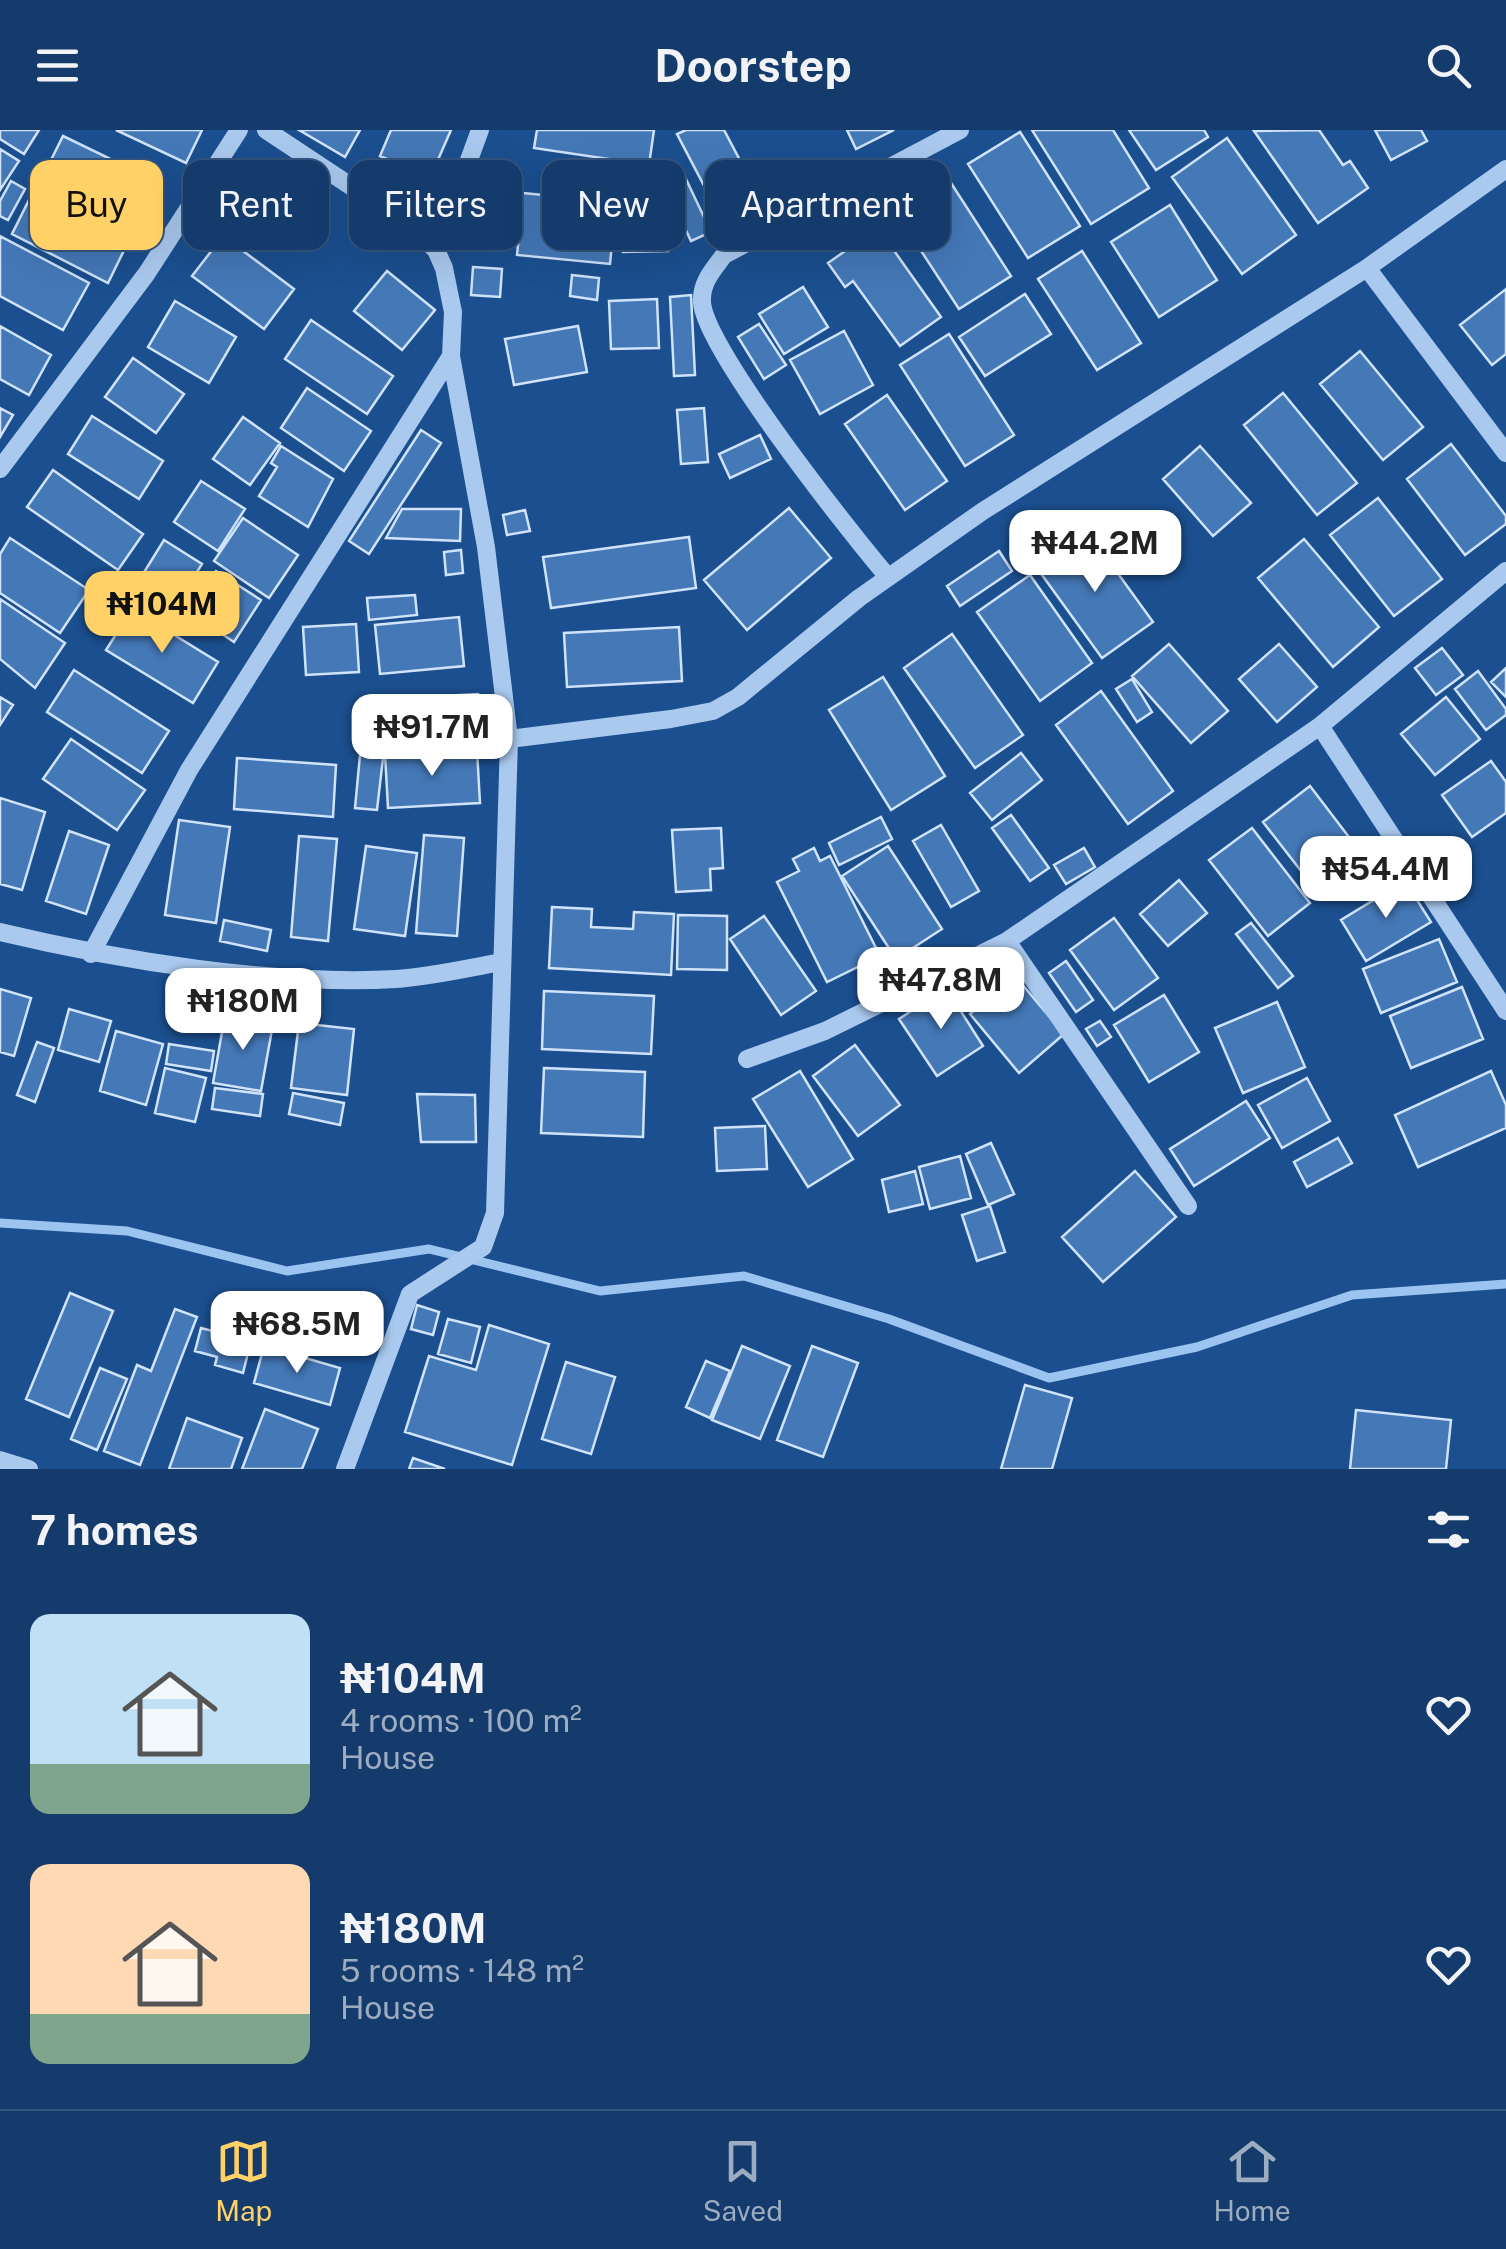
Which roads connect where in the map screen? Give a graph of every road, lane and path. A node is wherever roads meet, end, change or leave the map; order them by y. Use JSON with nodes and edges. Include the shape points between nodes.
{"nodes":[{"id":1,"x":239,"y":130,"type":"edge"},
{"id":2,"x":266,"y":130,"type":"edge"},
{"id":3,"x":480,"y":130,"type":"edge"},
{"id":4,"x":950,"y":133,"type":"edge"},
{"id":5,"x":469,"y":160,"type":"edge"},
{"id":6,"x":1506,"y":169,"type":"edge"},
{"id":7,"x":349,"y":185,"type":"edge"},
{"id":8,"x":436,"y":250,"type":"edge"},
{"id":9,"x":1366,"y":268,"type":"junction"},
{"id":10,"x":451,"y":356,"type":"junction"},
{"id":11,"x":1506,"y":453,"type":"edge"},
{"id":12,"x":0,"y":469,"type":"edge"},
{"id":13,"x":1506,"y":571,"type":"edge"},
{"id":14,"x":888,"y":577,"type":"junction"},
{"id":15,"x":1320,"y":726,"type":"junction"},
{"id":16,"x":509,"y":739,"type":"junction"},
{"id":17,"x":0,"y":932,"type":"edge"},
{"id":18,"x":1007,"y":941,"type":"junction"},
{"id":19,"x":91,"y":954,"type":"junction"},
{"id":20,"x":502,"y":962,"type":"junction"},
{"id":21,"x":1506,"y":1011,"type":"edge"},
{"id":22,"x":747,"y":1059,"type":"dead end"},
{"id":23,"x":1188,"y":1206,"type":"dead end"},
{"id":24,"x":0,"y":1460,"type":"edge"},
{"id":25,"x":29,"y":1469,"type":"edge"},
{"id":26,"x":345,"y":1469,"type":"edge"}],
"edges":[{"from":1,"to":12,"type":"street","via":[[147,272]]},
{"from":2,"to":7,"type":"street"},
{"from":3,"to":5,"type":"street"},
{"from":4,"to":14,"type":"street","via":[[724,254],[704,281],[702,306],[732,365],[836,516]]},
{"from":6,"to":9,"type":"street"},
{"from":8,"to":10,"type":"street","via":[[453,312]]},
{"from":9,"to":11,"type":"street"},
{"from":9,"to":14,"type":"street"},
{"from":10,"to":16,"type":"street","via":[[486,547]]},
{"from":10,"to":19,"type":"street","via":[[189,770]]},
{"from":13,"to":15,"type":"street"},
{"from":14,"to":16,"type":"street","via":[[712,711]]},
{"from":15,"to":18,"type":"street"},
{"from":15,"to":21,"type":"street"},
{"from":16,"to":20,"type":"street"},
{"from":17,"to":19,"type":"street"},
{"from":18,"to":22,"type":"street","via":[[825,1031]]},
{"from":18,"to":23,"type":"street"},
{"from":19,"to":20,"type":"street","via":[[302,977],[397,979]]},
{"from":20,"to":26,"type":"street","via":[[494,1213],[482,1247],[410,1294]]},
{"from":24,"to":25,"type":"street"}]}
